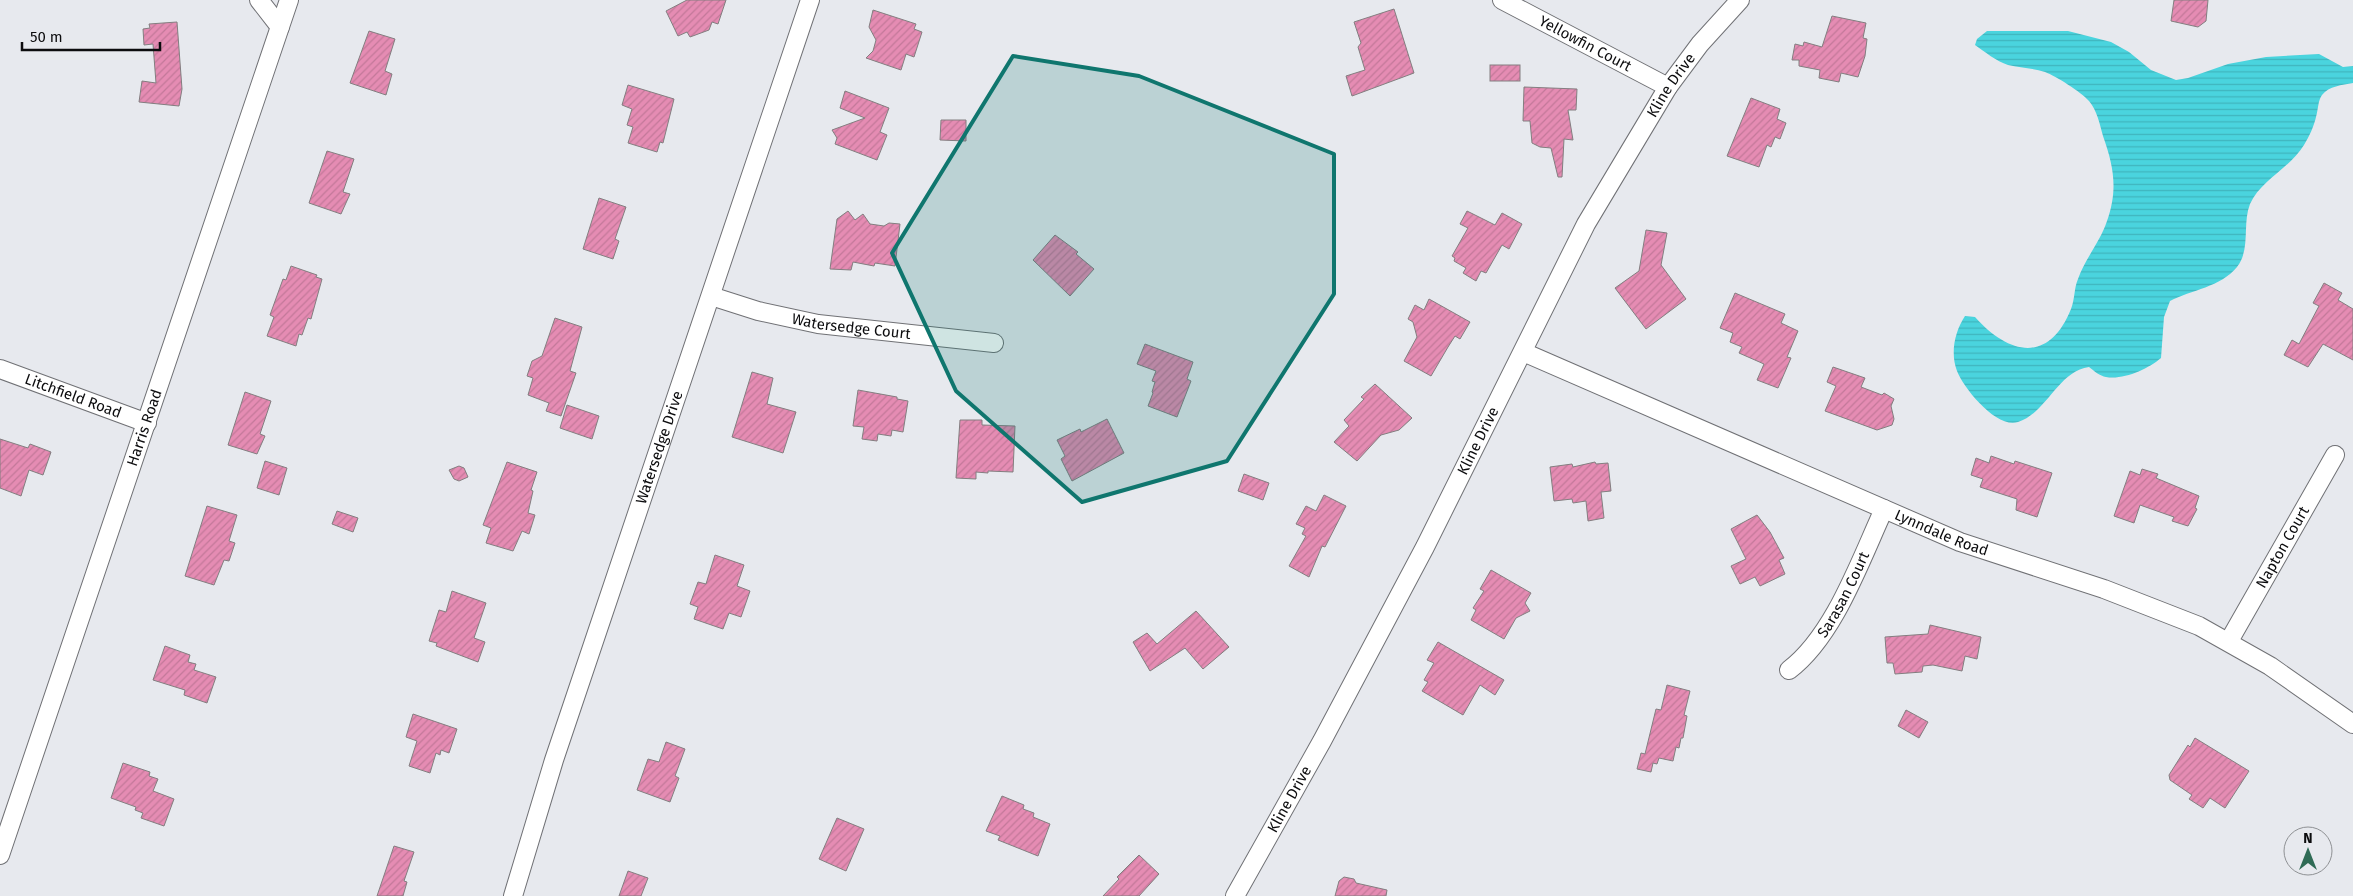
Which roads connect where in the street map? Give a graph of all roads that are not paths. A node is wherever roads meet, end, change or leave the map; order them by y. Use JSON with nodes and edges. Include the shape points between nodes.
{"nodes":[{"id":1,"x":259,"y":0,"type":"edge"},
{"id":2,"x":289,"y":0,"type":"edge"},
{"id":3,"x":810,"y":0,"type":"edge"},
{"id":4,"x":1502,"y":0,"type":"edge"},
{"id":5,"x":1740,"y":0,"type":"edge"},
{"id":6,"x":280,"y":27,"type":"junction"},
{"id":7,"x":1668,"y":87,"type":"junction"},
{"id":8,"x":711,"y":296,"type":"junction"},
{"id":9,"x":994,"y":343,"type":"dead end"},
{"id":10,"x":1523,"y":352,"type":"junction"},
{"id":11,"x":0,"y":369,"type":"edge"},
{"id":12,"x":147,"y":423,"type":"junction"},
{"id":13,"x":2335,"y":455,"type":"dead end"},
{"id":14,"x":1884,"y":510,"type":"junction"},
{"id":15,"x":2229,"y":641,"type":"junction"},
{"id":16,"x":1789,"y":670,"type":"dead end"},
{"id":17,"x":2353,"y":724,"type":"edge"},
{"id":18,"x":0,"y":855,"type":"edge"},
{"id":19,"x":513,"y":896,"type":"edge"},
{"id":20,"x":1235,"y":896,"type":"edge"}],
"edges":[{"from":1,"to":6,"type":"street"},
{"from":2,"to":6,"type":"street","name":"Harris Road"},
{"from":3,"to":8,"type":"street","name":"Watersedge Drive"},
{"from":4,"to":7,"type":"street","name":"Yellowfin Court"},
{"from":5,"to":7,"type":"street","name":"Kline Drive","via":[[1700,44]]},
{"from":6,"to":12,"type":"street","name":"Harris Road"},
{"from":7,"to":10,"type":"street","name":"Kline Drive","via":[[1586,224]]},
{"from":8,"to":9,"type":"street","name":"Watersedge Court","via":[[758,311],[818,324]]},
{"from":8,"to":19,"type":"street","name":"Watersedge Drive","via":[[554,760]]},
{"from":10,"to":14,"type":"street","name":"Lynndale Road"},
{"from":10,"to":20,"type":"street","name":"Kline Drive","via":[[1425,547]]},
{"from":11,"to":12,"type":"street","name":"Litchfield Road"},
{"from":12,"to":18,"type":"street","name":"Harris Road"},
{"from":13,"to":15,"type":"street","name":"Napton Court"},
{"from":14,"to":15,"type":"street","name":"Lynndale Road","via":[[1960,542],[2104,589]]},
{"from":14,"to":16,"type":"street","name":"Sarasan Court","via":[[1827,629],[1812,650]]},
{"from":15,"to":17,"type":"street","name":"Lynndale Road"}]}
